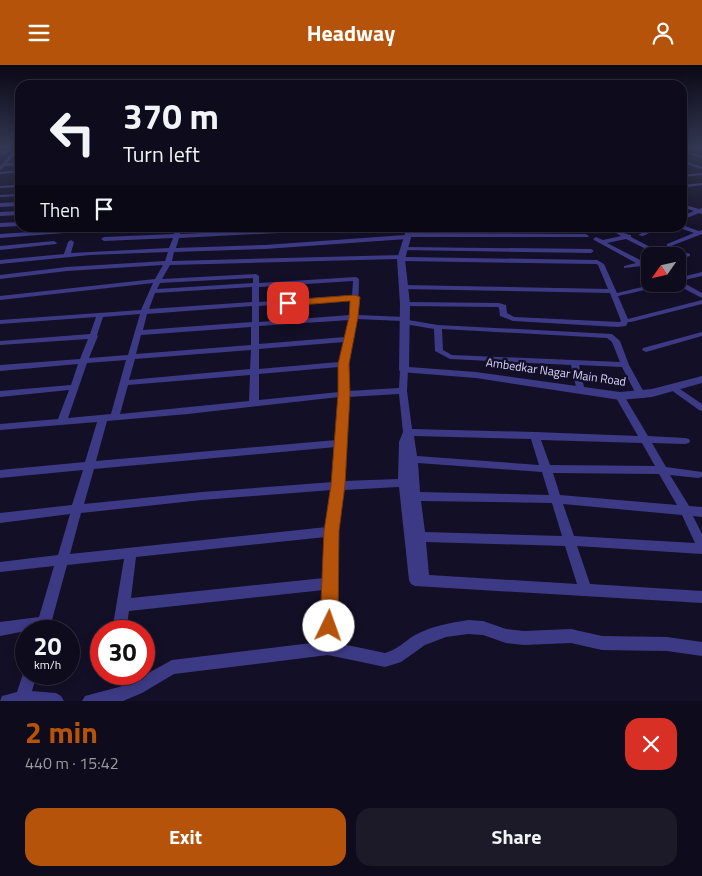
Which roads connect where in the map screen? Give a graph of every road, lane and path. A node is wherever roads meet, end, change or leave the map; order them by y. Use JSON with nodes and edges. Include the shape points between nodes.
{"nodes":[{"id":1,"x":702,"y":183,"type":"edge"},
{"id":2,"x":15,"y":186,"type":"edge"},
{"id":3,"x":687,"y":186,"type":"edge"},
{"id":4,"x":0,"y":187,"type":"edge"},
{"id":5,"x":15,"y":195,"type":"edge"},
{"id":6,"x":0,"y":196,"type":"edge"},
{"id":7,"x":15,"y":204,"type":"edge"},
{"id":8,"x":0,"y":205,"type":"edge"},
{"id":9,"x":687,"y":207,"type":"edge"},
{"id":10,"x":701,"y":211,"type":"edge"},
{"id":11,"x":15,"y":213,"type":"edge"},
{"id":12,"x":0,"y":214,"type":"edge"},
{"id":13,"x":687,"y":216,"type":"edge"},
{"id":14,"x":15,"y":224,"type":"edge"},
{"id":15,"x":0,"y":225,"type":"edge"},
{"id":16,"x":687,"y":229,"type":"edge"},
{"id":17,"x":39,"y":232,"type":"edge"},
{"id":18,"x":86,"y":232,"type":"edge"},
{"id":19,"x":178,"y":232,"type":"edge"},
{"id":20,"x":290,"y":232,"type":"edge"},
{"id":21,"x":348,"y":232,"type":"edge"},
{"id":22,"x":617,"y":232,"type":"edge"},
{"id":23,"x":646,"y":232,"type":"edge"},
{"id":24,"x":409,"y":233,"type":"edge"},
{"id":25,"x":701,"y":233,"type":"edge"},
{"id":26,"x":20,"y":235,"type":"junction"},
{"id":27,"x":470,"y":235,"type":"junction"},
{"id":28,"x":0,"y":236,"type":"edge"},
{"id":29,"x":510,"y":236,"type":"junction"},
{"id":30,"x":586,"y":236,"type":"dead end"},
{"id":31,"x":626,"y":237,"type":"junction"},
{"id":32,"x":83,"y":238,"type":"dead end"},
{"id":33,"x":176,"y":238,"type":"junction"},
{"id":34,"x":104,"y":239,"type":"dead end"},
{"id":35,"x":596,"y":239,"type":"dead end"},
{"id":36,"x":71,"y":242,"type":"dead end"},
{"id":37,"x":350,"y":242,"type":"junction"},
{"id":38,"x":602,"y":242,"type":"junction"},
{"id":39,"x":54,"y":243,"type":"dead end"},
{"id":40,"x":38,"y":244,"type":"junction"},
{"id":41,"x":669,"y":245,"type":"dead end"},
{"id":42,"x":9,"y":247,"type":"junction"},
{"id":43,"x":646,"y":247,"type":"edge"},
{"id":44,"x":0,"y":248,"type":"edge"},
{"id":45,"x":476,"y":250,"type":"junction"},
{"id":46,"x":517,"y":250,"type":"junction"},
{"id":47,"x":172,"y":251,"type":"junction"},
{"id":48,"x":591,"y":251,"type":"dead end"},
{"id":49,"x":67,"y":255,"type":"junction"},
{"id":50,"x":402,"y":255,"type":"junction"},
{"id":51,"x":33,"y":258,"type":"junction"},
{"id":52,"x":351,"y":259,"type":"junction"},
{"id":53,"x":2,"y":262,"type":"edge"},
{"id":54,"x":168,"y":263,"type":"junction"},
{"id":55,"x":641,"y":263,"type":"edge"},
{"id":56,"x":641,"y":264,"type":"edge"},
{"id":57,"x":626,"y":267,"type":"dead end"},
{"id":58,"x":356,"y":270,"type":"dead end"},
{"id":59,"x":702,"y":274,"type":"edge"},
{"id":60,"x":0,"y":277,"type":"edge"},
{"id":61,"x":356,"y":279,"type":"junction"},
{"id":62,"x":686,"y":279,"type":"edge"},
{"id":63,"x":157,"y":281,"type":"junction"},
{"id":64,"x":256,"y":286,"type":"junction"},
{"id":65,"x":403,"y":287,"type":"junction"},
{"id":66,"x":686,"y":287,"type":"edge"},
{"id":67,"x":641,"y":289,"type":"edge"},
{"id":68,"x":153,"y":291,"type":"junction"},
{"id":69,"x":612,"y":291,"type":"junction"},
{"id":70,"x":620,"y":294,"type":"dead end"},
{"id":71,"x":702,"y":296,"type":"edge"},
{"id":72,"x":355,"y":297,"type":"junction"},
{"id":73,"x":0,"y":298,"type":"edge"},
{"id":74,"x":702,"y":302,"type":"edge"},
{"id":75,"x":405,"y":304,"type":"junction"},
{"id":76,"x":254,"y":306,"type":"junction"},
{"id":77,"x":144,"y":313,"type":"junction"},
{"id":78,"x":100,"y":315,"type":"junction"},
{"id":79,"x":354,"y":317,"type":"junction"},
{"id":80,"x":631,"y":320,"type":"dead end"},
{"id":81,"x":405,"y":321,"type":"junction"},
{"id":82,"x":0,"y":322,"type":"edge"},
{"id":83,"x":256,"y":324,"type":"junction"},
{"id":84,"x":438,"y":327,"type":"junction"},
{"id":85,"x":140,"y":333,"type":"junction"},
{"id":86,"x":702,"y":334,"type":"edge"},
{"id":87,"x":94,"y":336,"type":"junction"},
{"id":88,"x":350,"y":339,"type":"junction"},
{"id":89,"x":0,"y":343,"type":"edge"},
{"id":90,"x":255,"y":347,"type":"junction"},
{"id":91,"x":646,"y":350,"type":"dead end"},
{"id":92,"x":132,"y":357,"type":"junction"},
{"id":93,"x":85,"y":361,"type":"junction"},
{"id":94,"x":574,"y":363,"type":"junction"},
{"id":95,"x":343,"y":364,"type":"junction"},
{"id":96,"x":625,"y":365,"type":"junction"},
{"id":97,"x":0,"y":368,"type":"edge"},
{"id":98,"x":404,"y":370,"type":"junction"},
{"id":99,"x":254,"y":372,"type":"junction"},
{"id":100,"x":702,"y":379,"type":"edge"},
{"id":101,"x":124,"y":383,"type":"junction"},
{"id":102,"x":75,"y":387,"type":"junction"},
{"id":103,"x":674,"y":388,"type":"junction"},
{"id":104,"x":403,"y":391,"type":"junction"},
{"id":105,"x":581,"y":391,"type":"junction"},
{"id":106,"x":0,"y":394,"type":"edge"},
{"id":107,"x":344,"y":394,"type":"junction"},
{"id":108,"x":620,"y":396,"type":"junction"},
{"id":109,"x":641,"y":396,"type":"junction"},
{"id":110,"x":254,"y":403,"type":"junction"},
{"id":111,"x":702,"y":408,"type":"edge"},
{"id":112,"x":109,"y":417,"type":"junction"},
{"id":113,"x":62,"y":421,"type":"junction"},
{"id":114,"x":0,"y":427,"type":"edge"},
{"id":115,"x":408,"y":432,"type":"junction"},
{"id":116,"x":535,"y":435,"type":"junction"},
{"id":117,"x":644,"y":438,"type":"junction"},
{"id":118,"x":685,"y":441,"type":"dead end"},
{"id":119,"x":339,"y":443,"type":"junction"},
{"id":120,"x":406,"y":459,"type":"junction"},
{"id":121,"x":90,"y":466,"type":"junction"},
{"id":122,"x":548,"y":469,"type":"junction"},
{"id":123,"x":662,"y":471,"type":"junction"},
{"id":124,"x":0,"y":474,"type":"edge"},
{"id":125,"x":698,"y":474,"type":"dead end"},
{"id":126,"x":404,"y":483,"type":"junction"},
{"id":127,"x":338,"y":485,"type":"junction"},
{"id":128,"x":410,"y":495,"type":"junction"},
{"id":129,"x":557,"y":499,"type":"junction"},
{"id":130,"x":78,"y":509,"type":"junction"},
{"id":131,"x":685,"y":510,"type":"junction"},
{"id":132,"x":702,"y":512,"type":"edge"},
{"id":133,"x":0,"y":518,"type":"edge"},
{"id":134,"x":332,"y":531,"type":"junction"},
{"id":135,"x":414,"y":537,"type":"junction"},
{"id":136,"x":570,"y":541,"type":"junction"},
{"id":137,"x":702,"y":548,"type":"edge"},
{"id":138,"x":131,"y":553,"type":"junction"},
{"id":139,"x":62,"y":561,"type":"junction"},
{"id":140,"x":0,"y":567,"type":"edge"},
{"id":141,"x":332,"y":583,"type":"junction"},
{"id":142,"x":586,"y":591,"type":"junction"},
{"id":143,"x":702,"y":597,"type":"edge"},
{"id":144,"x":123,"y":605,"type":"junction"},
{"id":145,"x":45,"y":620,"type":"edge"},
{"id":146,"x":121,"y":620,"type":"edge"},
{"id":147,"x":329,"y":626,"type":"dead end"},
{"id":148,"x":15,"y":628,"type":"edge"},
{"id":149,"x":0,"y":629,"type":"edge"},
{"id":150,"x":702,"y":649,"type":"edge"},
{"id":151,"x":27,"y":685,"type":"edge"},
{"id":152,"x":23,"y":698,"type":"junction"},
{"id":153,"x":7,"y":701,"type":"edge"},
{"id":154,"x":56,"y":701,"type":"edge"},
{"id":155,"x":90,"y":701,"type":"edge"}],
"edges":[{"from":1,"to":3,"type":"street"},
{"from":2,"to":4,"type":"street"},
{"from":5,"to":6,"type":"street"},
{"from":7,"to":8,"type":"street"},
{"from":9,"to":10,"type":"street"},
{"from":10,"to":13,"type":"street"},
{"from":11,"to":12,"type":"street"},
{"from":14,"to":15,"type":"street"},
{"from":16,"to":25,"type":"street"},
{"from":17,"to":26,"type":"street"},
{"from":18,"to":32,"type":"street"},
{"from":19,"to":33,"type":"street"},
{"from":20,"to":33,"type":"street"},
{"from":21,"to":37,"type":"street"},
{"from":22,"to":31,"type":"street"},
{"from":23,"to":31,"type":"street"},
{"from":24,"to":27,"type":"street"},
{"from":24,"to":37,"type":"street"},
{"from":24,"to":50,"type":"street"},
{"from":25,"to":41,"type":"street"},
{"from":26,"to":28,"type":"street"},
{"from":26,"to":42,"type":"street"},
{"from":27,"to":29,"type":"street"},
{"from":27,"to":45,"type":"street"},
{"from":29,"to":30,"type":"street"},
{"from":29,"to":46,"type":"street"},
{"from":31,"to":38,"type":"street"},
{"from":31,"to":43,"type":"street"},
{"from":33,"to":34,"type":"street"},
{"from":33,"to":47,"type":"street"},
{"from":35,"to":38,"type":"street"},
{"from":36,"to":49,"type":"street"},
{"from":37,"to":47,"type":"street"},
{"from":37,"to":52,"type":"street"},
{"from":38,"to":55,"type":"street"},
{"from":39,"to":40,"type":"street"},
{"from":40,"to":42,"type":"street"},
{"from":40,"to":51,"type":"street"},
{"from":42,"to":44,"type":"street"},
{"from":42,"to":53,"type":"street"},
{"from":45,"to":46,"type":"street","via":[[504,253]]},
{"from":45,"to":50,"type":"street"},
{"from":46,"to":48,"type":"street"},
{"from":47,"to":49,"type":"street"},
{"from":47,"to":54,"type":"street"},
{"from":49,"to":51,"type":"street"},
{"from":50,"to":52,"type":"street"},
{"from":50,"to":65,"type":"street"},
{"from":50,"to":69,"type":"street","via":[[597,262],[601,264]]},
{"from":51,"to":53,"type":"street"},
{"from":52,"to":54,"type":"street"},
{"from":54,"to":60,"type":"street"},
{"from":54,"to":63,"type":"street"},
{"from":56,"to":57,"type":"street"},
{"from":58,"to":61,"type":"street"},
{"from":59,"to":62,"type":"street"},
{"from":61,"to":64,"type":"street"},
{"from":61,"to":72,"type":"street"},
{"from":63,"to":64,"type":"street","via":[[254,275]]},
{"from":63,"to":68,"type":"street"},
{"from":63,"to":73,"type":"street"},
{"from":64,"to":68,"type":"street"},
{"from":64,"to":76,"type":"street"},
{"from":65,"to":69,"type":"street"},
{"from":65,"to":75,"type":"street"},
{"from":66,"to":71,"type":"street"},
{"from":67,"to":70,"type":"street"},
{"from":68,"to":77,"type":"street"},
{"from":69,"to":75,"type":"street","via":[[625,321],[621,325],[513,319],[503,314],[503,307],[499,305]]},
{"from":72,"to":76,"type":"street"},
{"from":72,"to":79,"type":"street"},
{"from":74,"to":80,"type":"street"},
{"from":75,"to":81,"type":"street"},
{"from":76,"to":77,"type":"street"},
{"from":76,"to":83,"type":"street"},
{"from":77,"to":78,"type":"street"},
{"from":77,"to":85,"type":"street"},
{"from":78,"to":82,"type":"street"},
{"from":78,"to":87,"type":"street"},
{"from":79,"to":81,"type":"street"},
{"from":79,"to":83,"type":"street"},
{"from":79,"to":88,"type":"street"},
{"from":81,"to":84,"type":"street"},
{"from":81,"to":98,"type":"street"},
{"from":83,"to":85,"type":"street"},
{"from":83,"to":90,"type":"street"},
{"from":84,"to":94,"type":"street","via":[[439,351],[445,356]]},
{"from":84,"to":96,"type":"street","via":[[609,336],[616,341]]},
{"from":85,"to":92,"type":"street"},
{"from":86,"to":91,"type":"street"},
{"from":87,"to":89,"type":"street"},
{"from":87,"to":93,"type":"street"},
{"from":88,"to":90,"type":"street"},
{"from":88,"to":95,"type":"street"},
{"from":90,"to":92,"type":"street"},
{"from":90,"to":99,"type":"street"},
{"from":92,"to":93,"type":"street"},
{"from":92,"to":101,"type":"street"},
{"from":93,"to":97,"type":"street"},
{"from":93,"to":102,"type":"street"},
{"from":94,"to":96,"type":"street"},
{"from":94,"to":105,"type":"street"},
{"from":95,"to":99,"type":"street"},
{"from":95,"to":107,"type":"street"},
{"from":96,"to":109,"type":"street"},
{"from":98,"to":104,"type":"street"},
{"from":98,"to":105,"type":"street","name":"Ambedkar Nagar Main Road","via":[[476,375]]},
{"from":99,"to":101,"type":"street"},
{"from":99,"to":110,"type":"street"},
{"from":100,"to":103,"type":"street","name":"Ambedkar Nagar Main Road"},
{"from":101,"to":112,"type":"street"},
{"from":102,"to":106,"type":"street"},
{"from":102,"to":113,"type":"street"},
{"from":103,"to":109,"type":"street","name":"Ambedkar Nagar Main Road"},
{"from":103,"to":111,"type":"street"},
{"from":104,"to":107,"type":"street"},
{"from":104,"to":115,"type":"street"},
{"from":105,"to":108,"type":"street","name":"Ambedkar Nagar Main Road"},
{"from":107,"to":110,"type":"street"},
{"from":107,"to":119,"type":"street"},
{"from":108,"to":109,"type":"street","name":"Ambedkar Nagar Main Road"},
{"from":108,"to":117,"type":"street"},
{"from":110,"to":112,"type":"street"},
{"from":112,"to":113,"type":"street"},
{"from":112,"to":121,"type":"street"},
{"from":113,"to":114,"type":"street"},
{"from":115,"to":116,"type":"street"},
{"from":115,"to":120,"type":"street"},
{"from":116,"to":117,"type":"street"},
{"from":116,"to":122,"type":"street"},
{"from":117,"to":118,"type":"street"},
{"from":117,"to":123,"type":"street"},
{"from":119,"to":121,"type":"street"},
{"from":119,"to":127,"type":"street"},
{"from":120,"to":122,"type":"street"},
{"from":120,"to":126,"type":"street"},
{"from":120,"to":128,"type":"street"},
{"from":121,"to":124,"type":"street"},
{"from":121,"to":130,"type":"street"},
{"from":122,"to":123,"type":"street"},
{"from":122,"to":129,"type":"street"},
{"from":123,"to":125,"type":"street"},
{"from":123,"to":131,"type":"street"},
{"from":126,"to":127,"type":"street"},
{"from":126,"to":128,"type":"street"},
{"from":127,"to":130,"type":"street"},
{"from":127,"to":134,"type":"street"},
{"from":128,"to":129,"type":"street"},
{"from":128,"to":135,"type":"street"},
{"from":129,"to":131,"type":"street"},
{"from":129,"to":136,"type":"street"},
{"from":130,"to":133,"type":"street"},
{"from":130,"to":139,"type":"street"},
{"from":131,"to":132,"type":"street"},
{"from":131,"to":137,"type":"street"},
{"from":134,"to":138,"type":"street"},
{"from":134,"to":141,"type":"street"},
{"from":135,"to":136,"type":"street"},
{"from":135,"to":142,"type":"street","via":[[423,580]]},
{"from":136,"to":137,"type":"street"},
{"from":136,"to":142,"type":"street"},
{"from":138,"to":139,"type":"street"},
{"from":138,"to":144,"type":"street"},
{"from":139,"to":140,"type":"street"},
{"from":139,"to":145,"type":"street"},
{"from":141,"to":144,"type":"street"},
{"from":141,"to":147,"type":"street"},
{"from":142,"to":143,"type":"street"},
{"from":144,"to":146,"type":"street"},
{"from":148,"to":149,"type":"street"},
{"from":150,"to":155,"type":"street","via":[[666,644],[602,643],[571,636],[524,638],[468,627],[446,630],[420,640],[396,657],[385,660],[328,648],[172,667],[137,688]]},
{"from":151,"to":152,"type":"street"},
{"from":152,"to":153,"type":"street"},
{"from":152,"to":154,"type":"street"}]}
